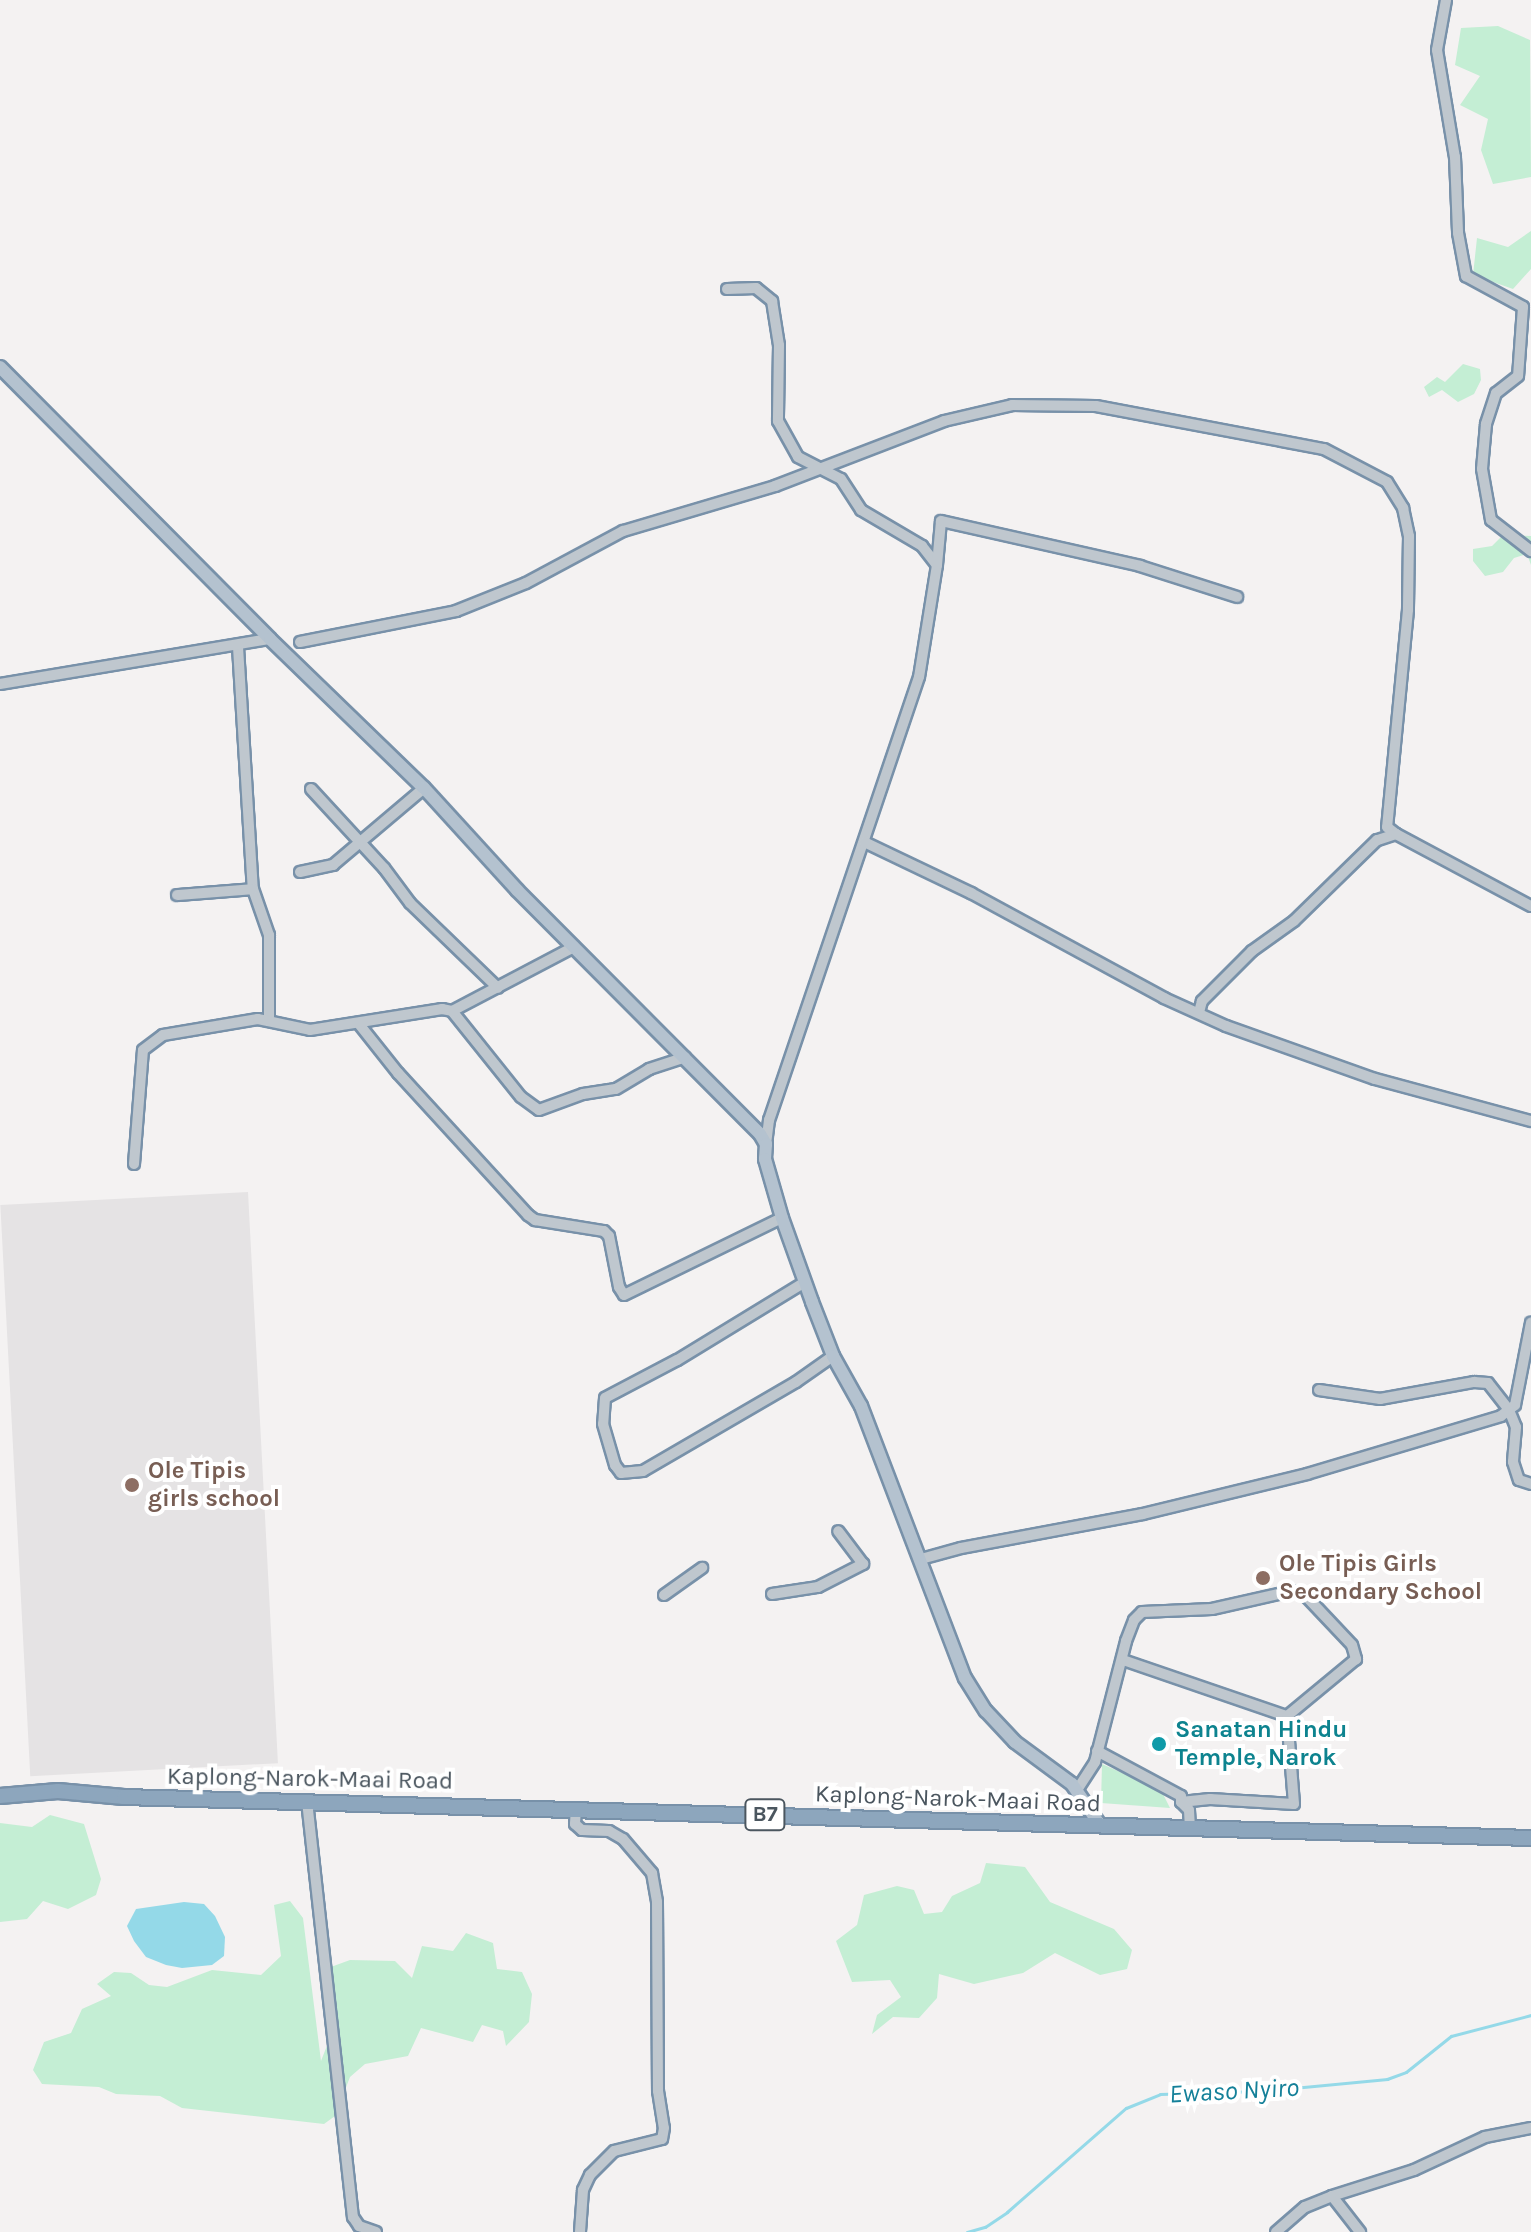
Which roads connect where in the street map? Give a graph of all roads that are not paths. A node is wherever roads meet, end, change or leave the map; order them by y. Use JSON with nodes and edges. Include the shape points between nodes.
{"nodes":[{"id":1,"x":1446,"y":0,"type":"edge"},
{"id":2,"x":727,"y":289,"type":"dead end"},
{"id":3,"x":0,"y":367,"type":"edge"},
{"id":4,"x":821,"y":469,"type":"junction"},
{"id":5,"x":1531,"y":551,"type":"edge"},
{"id":6,"x":937,"y":565,"type":"junction"},
{"id":7,"x":1237,"y":597,"type":"dead end"},
{"id":8,"x":270,"y":639,"type":"junction"},
{"id":9,"x":300,"y":642,"type":"dead end"},
{"id":10,"x":238,"y":647,"type":"junction"},
{"id":11,"x":0,"y":684,"type":"edge"},
{"id":12,"x":424,"y":788,"type":"junction"},
{"id":13,"x":311,"y":789,"type":"dead end"},
{"id":14,"x":1396,"y":834,"type":"junction"},
{"id":15,"x":361,"y":842,"type":"junction"},
{"id":16,"x":864,"y":842,"type":"junction"},
{"id":17,"x":300,"y":872,"type":"dead end"},
{"id":18,"x":253,"y":889,"type":"junction"},
{"id":19,"x":177,"y":895,"type":"dead end"},
{"id":20,"x":1531,"y":906,"type":"edge"},
{"id":21,"x":574,"y":947,"type":"junction"},
{"id":22,"x":498,"y":988,"type":"junction"},
{"id":23,"x":452,"y":1011,"type":"junction"},
{"id":24,"x":1199,"y":1012,"type":"junction"},
{"id":25,"x":269,"y":1021,"type":"junction"},
{"id":26,"x":359,"y":1024,"type":"junction"},
{"id":27,"x":685,"y":1057,"type":"junction"},
{"id":28,"x":1531,"y":1121,"type":"edge"},
{"id":29,"x":766,"y":1144,"type":"junction"},
{"id":30,"x":134,"y":1164,"type":"dead end"},
{"id":31,"x":782,"y":1218,"type":"junction"},
{"id":32,"x":805,"y":1282,"type":"junction"},
{"id":33,"x":1531,"y":1323,"type":"edge"},
{"id":34,"x":833,"y":1356,"type":"junction"},
{"id":35,"x":1319,"y":1390,"type":"dead end"},
{"id":36,"x":1509,"y":1410,"type":"junction"},
{"id":37,"x":1531,"y":1484,"type":"edge"},
{"id":38,"x":838,"y":1531,"type":"dead end"},
{"id":39,"x":921,"y":1559,"type":"junction"},
{"id":40,"x":702,"y":1568,"type":"dead end"},
{"id":41,"x":772,"y":1594,"type":"dead end"},
{"id":42,"x":664,"y":1595,"type":"dead end"},
{"id":43,"x":1123,"y":1660,"type":"junction"},
{"id":44,"x":1287,"y":1716,"type":"junction"},
{"id":45,"x":1097,"y":1751,"type":"junction"},
{"id":46,"x":1077,"y":1790,"type":"junction"},
{"id":47,"x":0,"y":1796,"type":"edge"},
{"id":48,"x":307,"y":1801,"type":"junction"},
{"id":49,"x":1181,"y":1802,"type":"junction"},
{"id":50,"x":576,"y":1809,"type":"junction"},
{"id":51,"x":1100,"y":1825,"type":"junction"},
{"id":52,"x":1190,"y":1828,"type":"junction"},
{"id":53,"x":1531,"y":1838,"type":"edge"},
{"id":54,"x":1531,"y":2128,"type":"edge"},
{"id":55,"x":1332,"y":2196,"type":"junction"},
{"id":56,"x":376,"y":2232,"type":"edge"},
{"id":57,"x":580,"y":2232,"type":"edge"},
{"id":58,"x":1276,"y":2232,"type":"edge"},
{"id":59,"x":1360,"y":2232,"type":"edge"}],
"edges":[{"from":1,"to":5,"type":"street","via":[[1437,50],[1455,157],[1458,233],[1466,276],[1523,307],[1518,376],[1496,393],[1486,424],[1482,469],[1491,520]]},
{"from":2,"to":4,"type":"street","via":[[756,288],[772,301],[779,345],[778,421],[798,457]]},
{"from":3,"to":8,"type":"main road"},
{"from":4,"to":6,"type":"street","via":[[841,479],[861,510],[922,546]]},
{"from":4,"to":9,"type":"street","via":[[623,531],[526,583],[456,611]]},
{"from":4,"to":14,"type":"street","via":[[944,421],[1044,402],[1126,410],[1324,449],[1387,482],[1403,508],[1409,536],[1408,610],[1387,827]]},
{"from":6,"to":7,"type":"street","via":[[941,521],[1140,566]]},
{"from":6,"to":16,"type":"street","via":[[919,677]]},
{"from":8,"to":10,"type":"street"},
{"from":8,"to":12,"type":"main road"},
{"from":10,"to":11,"type":"street"},
{"from":10,"to":18,"type":"street"},
{"from":12,"to":15,"type":"street"},
{"from":12,"to":21,"type":"main road"},
{"from":13,"to":15,"type":"street"},
{"from":14,"to":20,"type":"street"},
{"from":14,"to":24,"type":"street","via":[[1377,840],[1294,921],[1252,951],[1202,1001]]},
{"from":15,"to":17,"type":"street","via":[[333,865]]},
{"from":15,"to":22,"type":"street","via":[[410,903]]},
{"from":16,"to":24,"type":"street"},
{"from":16,"to":29,"type":"street","via":[[769,1120]]},
{"from":18,"to":19,"type":"street"},
{"from":18,"to":25,"type":"street","via":[[269,935]]},
{"from":21,"to":22,"type":"street"},
{"from":21,"to":27,"type":"main road"},
{"from":22,"to":23,"type":"street"},
{"from":23,"to":26,"type":"street"},
{"from":23,"to":27,"type":"street","via":[[521,1097],[539,1110],[616,1089],[649,1069]]},
{"from":24,"to":28,"type":"street","via":[[1269,1043],[1375,1079]]},
{"from":25,"to":26,"type":"street","via":[[310,1030]]},
{"from":25,"to":30,"type":"street","via":[[214,1024],[163,1035],[143,1050]]},
{"from":26,"to":31,"type":"street","via":[[528,1215],[609,1236],[624,1295]]},
{"from":27,"to":29,"type":"main road"},
{"from":29,"to":31,"type":"main road","via":[[765,1159]]},
{"from":31,"to":32,"type":"main road"},
{"from":32,"to":34,"type":"main road"},
{"from":32,"to":34,"type":"street","via":[[605,1398],[603,1424],[615,1465],[621,1473],[643,1471]]},
{"from":33,"to":36,"type":"street","via":[[1517,1398]]},
{"from":34,"to":39,"type":"main road","via":[[861,1406]]},
{"from":35,"to":36,"type":"street","via":[[1388,1399],[1483,1382]]},
{"from":36,"to":37,"type":"street","via":[[1516,1427],[1513,1462],[1519,1480]]},
{"from":36,"to":39,"type":"street","via":[[1307,1474]]},
{"from":38,"to":41,"type":"street","via":[[863,1564],[818,1587]]},
{"from":39,"to":46,"type":"main road","via":[[948,1641],[980,1702],[1015,1742]]},
{"from":40,"to":42,"type":"street"},
{"from":43,"to":44,"type":"street"},
{"from":43,"to":44,"type":"street","via":[[1134,1620],[1142,1612],[1212,1609],[1297,1590],[1352,1645],[1356,1659]]},
{"from":43,"to":45,"type":"street"},
{"from":44,"to":49,"type":"street","via":[[1294,1804]]},
{"from":45,"to":46,"type":"street"},
{"from":45,"to":49,"type":"street","via":[[1181,1796]]},
{"from":46,"to":51,"type":"main road"},
{"from":47,"to":48,"type":"highway","name":"Kaplong-Narok-Maai Road","number":"B7","via":[[58,1791]]},
{"from":48,"to":50,"type":"highway","name":"Kaplong-Narok-Maai Road","number":"B7"},
{"from":48,"to":56,"type":"street","via":[[353,2217],[359,2226]]},
{"from":49,"to":52,"type":"street","via":[[1189,1810]]},
{"from":50,"to":51,"type":"highway","name":"Kaplong-Narok-Maai Road","number":"B7"},
{"from":50,"to":57,"type":"street","via":[[575,1824],[582,1830],[609,1831],[623,1839],[652,1873],[657,1902],[658,2091],[664,2128],[662,2139],[614,2151],[590,2175],[583,2190]]},
{"from":51,"to":52,"type":"highway","name":"Kaplong-Narok-Maai Road","number":"B7"},
{"from":52,"to":53,"type":"highway","name":"Kaplong-Narok-Maai Road","number":"B7"},
{"from":54,"to":55,"type":"street","via":[[1485,2137],[1414,2170]]},
{"from":55,"to":58,"type":"street","via":[[1305,2207]]},
{"from":55,"to":59,"type":"street"}]}
